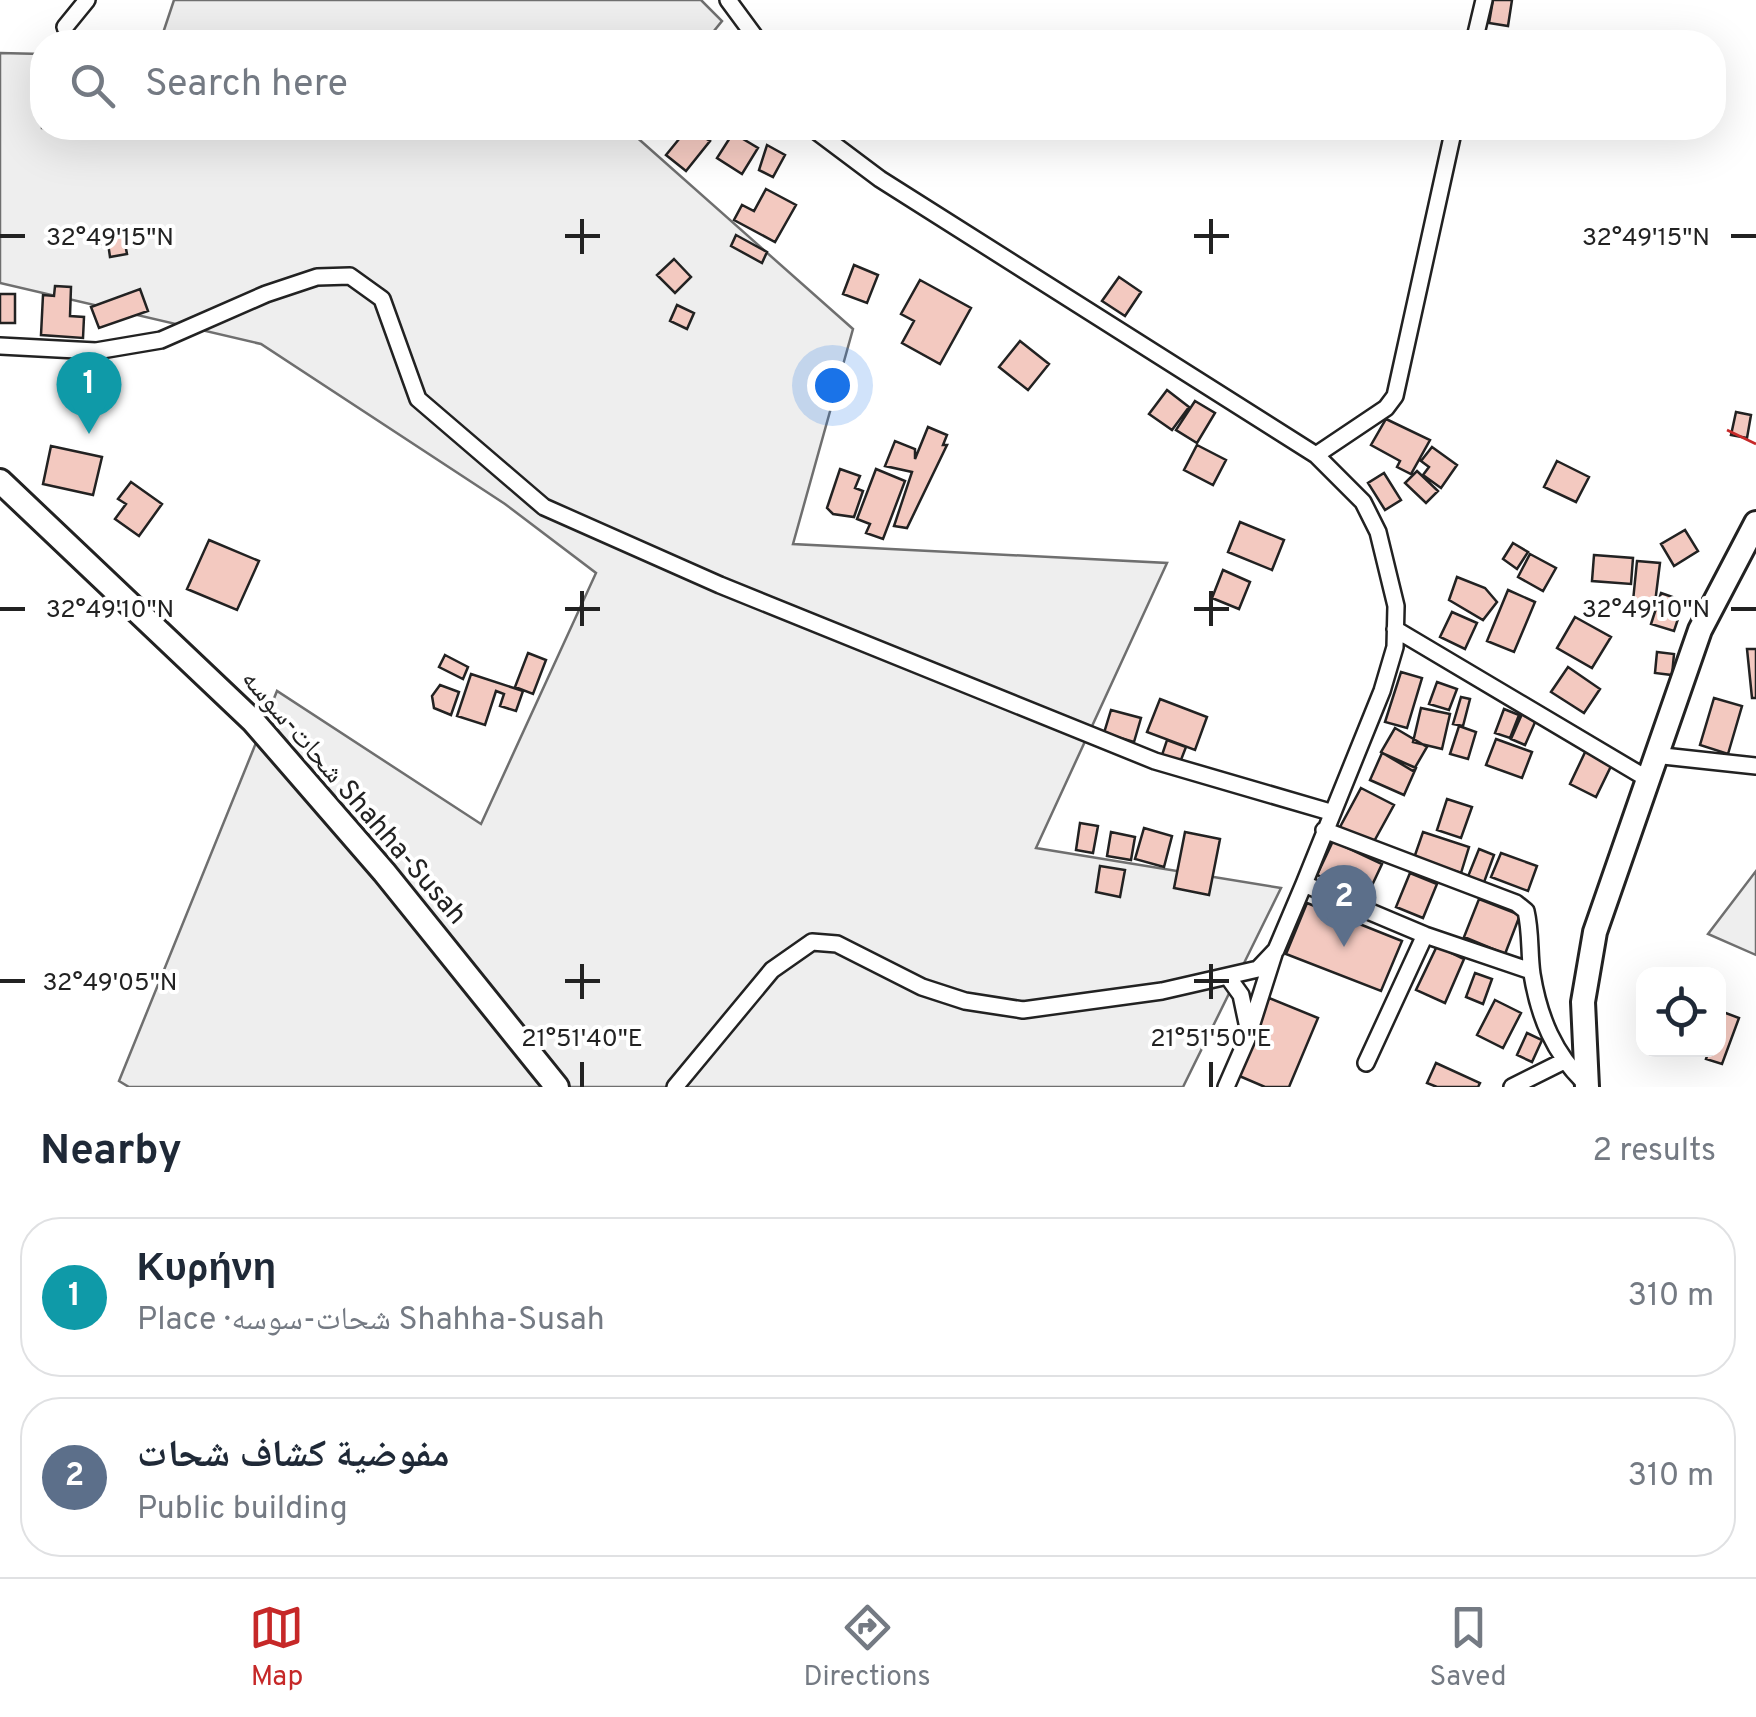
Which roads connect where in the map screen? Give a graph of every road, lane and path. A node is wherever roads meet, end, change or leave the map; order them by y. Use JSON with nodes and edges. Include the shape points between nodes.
{"nodes":[{"id":1,"x":87,"y":0,"type":"edge"},
{"id":2,"x":728,"y":0,"type":"edge"},
{"id":3,"x":1484,"y":0,"type":"edge"},
{"id":4,"x":65,"y":27,"type":"dead end"},
{"id":5,"x":750,"y":30,"type":"edge"},
{"id":6,"x":1477,"y":30,"type":"edge"},
{"id":7,"x":828,"y":140,"type":"edge"},
{"id":8,"x":1451,"y":140,"type":"edge"},
{"id":9,"x":0,"y":346,"type":"edge"},
{"id":10,"x":1316,"y":455,"type":"junction"},
{"id":11,"x":0,"y":481,"type":"edge"},
{"id":12,"x":1756,"y":523,"type":"edge"},
{"id":13,"x":1396,"y":629,"type":"junction"},
{"id":14,"x":1654,"y":755,"type":"junction"},
{"id":15,"x":1756,"y":766,"type":"edge"},
{"id":16,"x":1646,"y":778,"type":"junction"},
{"id":17,"x":1330,"y":812,"type":"junction"},
{"id":18,"x":1324,"y":830,"type":"junction"},
{"id":19,"x":1304,"y":884,"type":"junction"},
{"id":20,"x":1425,"y":935,"type":"junction"},
{"id":21,"x":1276,"y":950,"type":"junction"},
{"id":22,"x":1531,"y":971,"type":"junction"},
{"id":23,"x":1228,"y":978,"type":"junction"},
{"id":24,"x":1247,"y":1040,"type":"junction"},
{"id":25,"x":1562,"y":1062,"type":"junction"},
{"id":26,"x":1366,"y":1063,"type":"dead end"},
{"id":27,"x":559,"y":1086,"type":"edge"},
{"id":28,"x":672,"y":1086,"type":"edge"},
{"id":29,"x":1586,"y":1086,"type":"edge"},
{"id":30,"x":1226,"y":1087,"type":"edge"},
{"id":31,"x":1512,"y":1087,"type":"edge"}],
"edges":[{"from":1,"to":4,"type":"street"},
{"from":2,"to":5,"type":"street"},
{"from":3,"to":6,"type":"street"},
{"from":7,"to":10,"type":"street"},
{"from":8,"to":10,"type":"street","via":[[1395,396]]},
{"from":9,"to":17,"type":"street","via":[[96,351],[161,340],[316,277],[350,276],[382,299],[418,399],[544,507],[720,586],[1155,761]]},
{"from":10,"to":13,"type":"street","via":[[1362,502],[1378,532]]},
{"from":11,"to":27,"type":"main road","name":"شحات-سوسه Shahha-Susah","via":[[253,721]]},
{"from":12,"to":14,"type":"main road","via":[[1700,630]]},
{"from":13,"to":16,"type":"street"},
{"from":13,"to":17,"type":"street","via":[[1390,668]]},
{"from":14,"to":15,"type":"street"},
{"from":14,"to":16,"type":"main road"},
{"from":16,"to":29,"type":"main road","via":[[1588,967]]},
{"from":17,"to":18,"type":"street"},
{"from":18,"to":19,"type":"street"},
{"from":18,"to":22,"type":"street","via":[[1516,903],[1530,928]]},
{"from":19,"to":20,"type":"street"},
{"from":19,"to":21,"type":"street"},
{"from":20,"to":22,"type":"street"},
{"from":20,"to":26,"type":"street"},
{"from":21,"to":23,"type":"street","via":[[1258,969]]},
{"from":21,"to":24,"type":"street"},
{"from":22,"to":25,"type":"street"},
{"from":23,"to":24,"type":"street","via":[[1248,1015]]},
{"from":23,"to":28,"type":"street","via":[[1024,1010],[964,1001],[837,944],[812,942],[772,970]]},
{"from":24,"to":30,"type":"street"},
{"from":25,"to":29,"type":"street"},
{"from":25,"to":31,"type":"street"}]}
